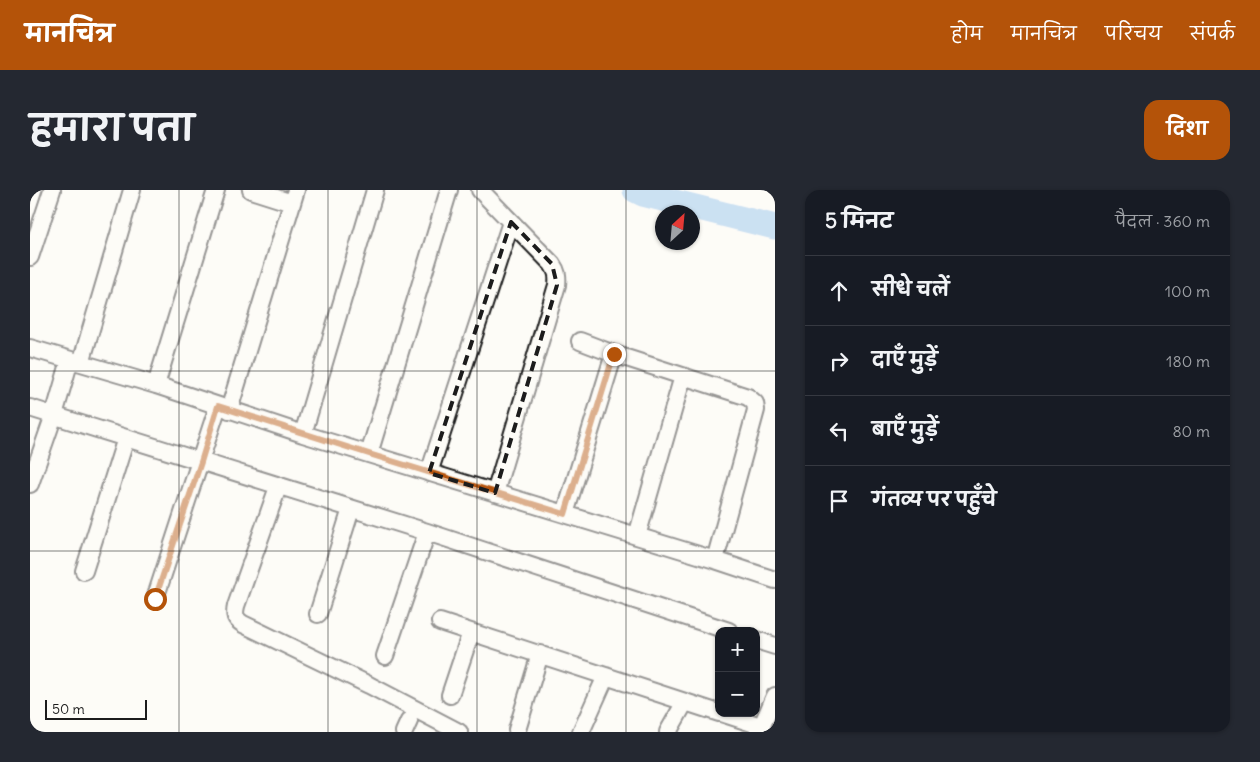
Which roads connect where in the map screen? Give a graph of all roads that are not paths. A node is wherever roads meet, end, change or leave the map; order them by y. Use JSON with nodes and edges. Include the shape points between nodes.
{"nodes":[{"id":1,"x":52,"y":190,"type":"edge"},
{"id":2,"x":132,"y":190,"type":"edge"},
{"id":3,"x":216,"y":190,"type":"edge"},
{"id":4,"x":251,"y":190,"type":"edge"},
{"id":5,"x":374,"y":190,"type":"edge"},
{"id":6,"x":449,"y":190,"type":"edge"},
{"id":7,"x":480,"y":190,"type":"edge"},
{"id":8,"x":294,"y":197,"type":"edge"},
{"id":9,"x":510,"y":222,"type":"junction"},
{"id":10,"x":30,"y":257,"type":"edge"},
{"id":11,"x":580,"y":341,"type":"dead end"},
{"id":12,"x":30,"y":348,"type":"edge"},
{"id":13,"x":614,"y":354,"type":"junction"},
{"id":14,"x":75,"y":362,"type":"junction"},
{"id":15,"x":683,"y":376,"type":"junction"},
{"id":16,"x":156,"y":385,"type":"junction"},
{"id":17,"x":30,"y":408,"type":"edge"},
{"id":18,"x":223,"y":408,"type":"junction"},
{"id":19,"x":54,"y":415,"type":"junction"},
{"id":20,"x":303,"y":434,"type":"junction"},
{"id":21,"x":126,"y":438,"type":"junction"},
{"id":22,"x":369,"y":454,"type":"junction"},
{"id":23,"x":201,"y":462,"type":"junction"},
{"id":24,"x":429,"y":473,"type":"junction"},
{"id":25,"x":30,"y":484,"type":"edge"},
{"id":26,"x":278,"y":486,"type":"junction"},
{"id":27,"x":495,"y":493,"type":"junction"},
{"id":28,"x":351,"y":509,"type":"junction"},
{"id":29,"x":565,"y":514,"type":"junction"},
{"id":30,"x":427,"y":532,"type":"junction"},
{"id":31,"x":637,"y":536,"type":"junction"},
{"id":32,"x":715,"y":560,"type":"junction"},
{"id":33,"x":84,"y":571,"type":"dead end"},
{"id":34,"x":775,"y":580,"type":"edge"},
{"id":35,"x":155,"y":599,"type":"dead end"},
{"id":36,"x":318,"y":614,"type":"dead end"},
{"id":37,"x":440,"y":622,"type":"dead end"},
{"id":38,"x":717,"y":627,"type":"edge"},
{"id":39,"x":472,"y":632,"type":"junction"},
{"id":40,"x":760,"y":641,"type":"edge"},
{"id":41,"x":775,"y":646,"type":"edge"},
{"id":42,"x":540,"y":654,"type":"junction"},
{"id":43,"x":386,"y":656,"type":"dead end"},
{"id":44,"x":606,"y":676,"type":"junction"},
{"id":45,"x":450,"y":695,"type":"dead end"},
{"id":46,"x":775,"y":696,"type":"edge"},
{"id":47,"x":685,"y":702,"type":"junction"},
{"id":48,"x":715,"y":711,"type":"edge"},
{"id":49,"x":730,"y":717,"type":"edge"},
{"id":50,"x":760,"y":729,"type":"edge"},
{"id":51,"x":517,"y":730,"type":"dead end"},
{"id":52,"x":459,"y":732,"type":"edge"},
{"id":53,"x":580,"y":732,"type":"edge"},
{"id":54,"x":668,"y":732,"type":"edge"}],
"edges":[{"from":1,"to":10,"type":"street"},
{"from":2,"to":14,"type":"street"},
{"from":3,"to":16,"type":"street"},
{"from":4,"to":8,"type":"street"},
{"from":5,"to":20,"type":"street"},
{"from":6,"to":22,"type":"street"},
{"from":7,"to":9,"type":"street"},
{"from":8,"to":18,"type":"street"},
{"from":9,"to":24,"type":"street"},
{"from":9,"to":27,"type":"street","via":[[552,264],[558,278]]},
{"from":11,"to":13,"type":"street"},
{"from":12,"to":14,"type":"street"},
{"from":13,"to":15,"type":"street"},
{"from":13,"to":29,"type":"street"},
{"from":14,"to":16,"type":"street"},
{"from":14,"to":19,"type":"street"},
{"from":15,"to":31,"type":"street"},
{"from":15,"to":32,"type":"street","via":[[748,396],[755,402],[756,410]]},
{"from":16,"to":18,"type":"street"},
{"from":17,"to":19,"type":"street"},
{"from":18,"to":20,"type":"street"},
{"from":18,"to":23,"type":"street"},
{"from":19,"to":21,"type":"street"},
{"from":19,"to":25,"type":"street"},
{"from":20,"to":22,"type":"street"},
{"from":21,"to":23,"type":"street"},
{"from":21,"to":33,"type":"street"},
{"from":22,"to":24,"type":"street"},
{"from":23,"to":26,"type":"street"},
{"from":23,"to":35,"type":"street"},
{"from":24,"to":27,"type":"street"},
{"from":26,"to":28,"type":"street"},
{"from":26,"to":52,"type":"street","via":[[236,606],[236,619]]},
{"from":27,"to":29,"type":"street"},
{"from":28,"to":30,"type":"street"},
{"from":28,"to":36,"type":"street"},
{"from":29,"to":31,"type":"street"},
{"from":30,"to":38,"type":"street"},
{"from":30,"to":43,"type":"street"},
{"from":31,"to":32,"type":"street"},
{"from":32,"to":34,"type":"street"},
{"from":37,"to":39,"type":"street"},
{"from":39,"to":42,"type":"street"},
{"from":39,"to":45,"type":"street"},
{"from":40,"to":41,"type":"street"},
{"from":42,"to":44,"type":"street"},
{"from":42,"to":51,"type":"street"},
{"from":44,"to":47,"type":"street"},
{"from":44,"to":53,"type":"street"},
{"from":46,"to":50,"type":"street"},
{"from":47,"to":48,"type":"street"},
{"from":47,"to":54,"type":"street"},
{"from":49,"to":50,"type":"street"}]}
